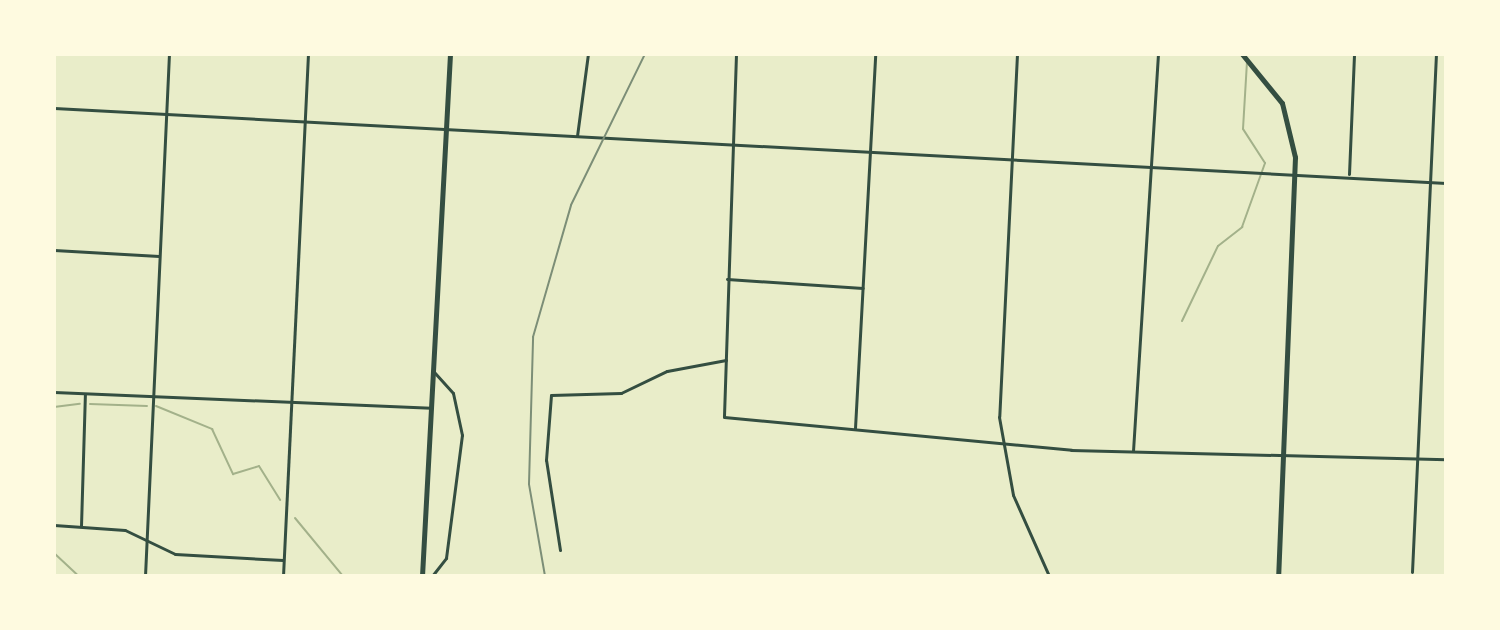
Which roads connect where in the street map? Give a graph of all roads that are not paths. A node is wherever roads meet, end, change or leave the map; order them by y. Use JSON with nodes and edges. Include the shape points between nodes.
{"nodes":[{"id":1,"x":169,"y":54,"type":"edge"},
{"id":2,"x":308,"y":54,"type":"edge"},
{"id":3,"x":450,"y":54,"type":"edge"},
{"id":4,"x":588,"y":54,"type":"edge"},
{"id":5,"x":736,"y":54,"type":"edge"},
{"id":6,"x":875,"y":54,"type":"edge"},
{"id":7,"x":1017,"y":54,"type":"edge"},
{"id":8,"x":1158,"y":54,"type":"edge"},
{"id":9,"x":1242,"y":54,"type":"edge"},
{"id":10,"x":1354,"y":54,"type":"edge"},
{"id":11,"x":1436,"y":54,"type":"edge"},
{"id":12,"x":54,"y":108,"type":"edge"},
{"id":13,"x":165,"y":113,"type":"junction"},
{"id":14,"x":305,"y":117,"type":"junction"},
{"id":15,"x":446,"y":127,"type":"junction"},
{"id":16,"x":577,"y":136,"type":"junction"},
{"id":17,"x":731,"y":143,"type":"junction"},
{"id":18,"x":871,"y":150,"type":"junction"},
{"id":19,"x":1011,"y":156,"type":"junction"},
{"id":20,"x":1150,"y":165,"type":"junction"},
{"id":21,"x":1295,"y":174,"type":"junction"},
{"id":22,"x":1349,"y":176,"type":"junction"},
{"id":23,"x":1431,"y":182,"type":"junction"},
{"id":24,"x":1446,"y":183,"type":"edge"},
{"id":25,"x":54,"y":250,"type":"edge"},
{"id":26,"x":159,"y":256,"type":"junction"},
{"id":27,"x":726,"y":279,"type":"junction"},
{"id":28,"x":863,"y":288,"type":"junction"},
{"id":29,"x":726,"y":360,"type":"junction"},
{"id":30,"x":433,"y":371,"type":"junction"},
{"id":31,"x":54,"y":392,"type":"edge"},
{"id":32,"x":85,"y":393,"type":"junction"},
{"id":33,"x":152,"y":396,"type":"junction"},
{"id":34,"x":292,"y":402,"type":"junction"},
{"id":35,"x":431,"y":408,"type":"junction"},
{"id":36,"x":855,"y":428,"type":"junction"},
{"id":37,"x":1002,"y":444,"type":"junction"},
{"id":38,"x":1133,"y":451,"type":"junction"},
{"id":39,"x":1278,"y":455,"type":"junction"},
{"id":40,"x":1421,"y":459,"type":"junction"},
{"id":41,"x":1446,"y":459,"type":"edge"},
{"id":42,"x":54,"y":525,"type":"edge"},
{"id":43,"x":81,"y":526,"type":"junction"},
{"id":44,"x":147,"y":543,"type":"junction"},
{"id":45,"x":560,"y":550,"type":"dead end"},
{"id":46,"x":283,"y":560,"type":"junction"},
{"id":47,"x":1412,"y":572,"type":"dead end"},
{"id":48,"x":145,"y":576,"type":"edge"},
{"id":49,"x":283,"y":576,"type":"edge"},
{"id":50,"x":422,"y":576,"type":"edge"},
{"id":51,"x":432,"y":576,"type":"edge"},
{"id":52,"x":1049,"y":576,"type":"edge"},
{"id":53,"x":1278,"y":576,"type":"edge"}],
"edges":[{"from":1,"to":13,"type":"street"},
{"from":2,"to":14,"type":"street"},
{"from":3,"to":15,"type":"main road"},
{"from":4,"to":16,"type":"street"},
{"from":5,"to":17,"type":"street"},
{"from":6,"to":18,"type":"street"},
{"from":7,"to":19,"type":"street"},
{"from":8,"to":20,"type":"street"},
{"from":9,"to":21,"type":"main road","via":[[1285,110]]},
{"from":10,"to":22,"type":"street"},
{"from":11,"to":23,"type":"street"},
{"from":12,"to":13,"type":"street"},
{"from":13,"to":14,"type":"street"},
{"from":13,"to":26,"type":"street"},
{"from":14,"to":15,"type":"street"},
{"from":14,"to":34,"type":"street"},
{"from":15,"to":16,"type":"street"},
{"from":15,"to":30,"type":"main road"},
{"from":16,"to":17,"type":"street"},
{"from":17,"to":18,"type":"street"},
{"from":17,"to":27,"type":"street"},
{"from":18,"to":19,"type":"street"},
{"from":18,"to":28,"type":"street"},
{"from":19,"to":20,"type":"street"},
{"from":19,"to":37,"type":"street"},
{"from":20,"to":21,"type":"street"},
{"from":20,"to":38,"type":"street"},
{"from":21,"to":22,"type":"street"},
{"from":21,"to":39,"type":"main road"},
{"from":22,"to":23,"type":"street"},
{"from":23,"to":24,"type":"street"},
{"from":23,"to":40,"type":"street"},
{"from":25,"to":26,"type":"street"},
{"from":26,"to":33,"type":"street"},
{"from":27,"to":28,"type":"street"},
{"from":27,"to":29,"type":"street"},
{"from":28,"to":36,"type":"street"},
{"from":29,"to":36,"type":"street","via":[[724,417]]},
{"from":29,"to":45,"type":"street","via":[[667,371],[621,393],[551,395],[546,460]]},
{"from":30,"to":35,"type":"main road"},
{"from":30,"to":51,"type":"street","via":[[453,393],[462,435],[446,558]]},
{"from":31,"to":32,"type":"street"},
{"from":32,"to":33,"type":"street"},
{"from":32,"to":43,"type":"street"},
{"from":33,"to":34,"type":"street"},
{"from":33,"to":44,"type":"street"},
{"from":34,"to":35,"type":"street"},
{"from":34,"to":46,"type":"street"},
{"from":35,"to":50,"type":"main road"},
{"from":36,"to":37,"type":"street"},
{"from":37,"to":38,"type":"street"},
{"from":37,"to":52,"type":"street","via":[[1013,495]]},
{"from":38,"to":39,"type":"street"},
{"from":39,"to":40,"type":"street"},
{"from":39,"to":53,"type":"main road"},
{"from":40,"to":41,"type":"street"},
{"from":40,"to":47,"type":"street"},
{"from":42,"to":43,"type":"street"},
{"from":43,"to":44,"type":"street","via":[[125,530]]},
{"from":44,"to":46,"type":"street","via":[[175,554]]},
{"from":44,"to":48,"type":"street"},
{"from":46,"to":49,"type":"street"}]}
